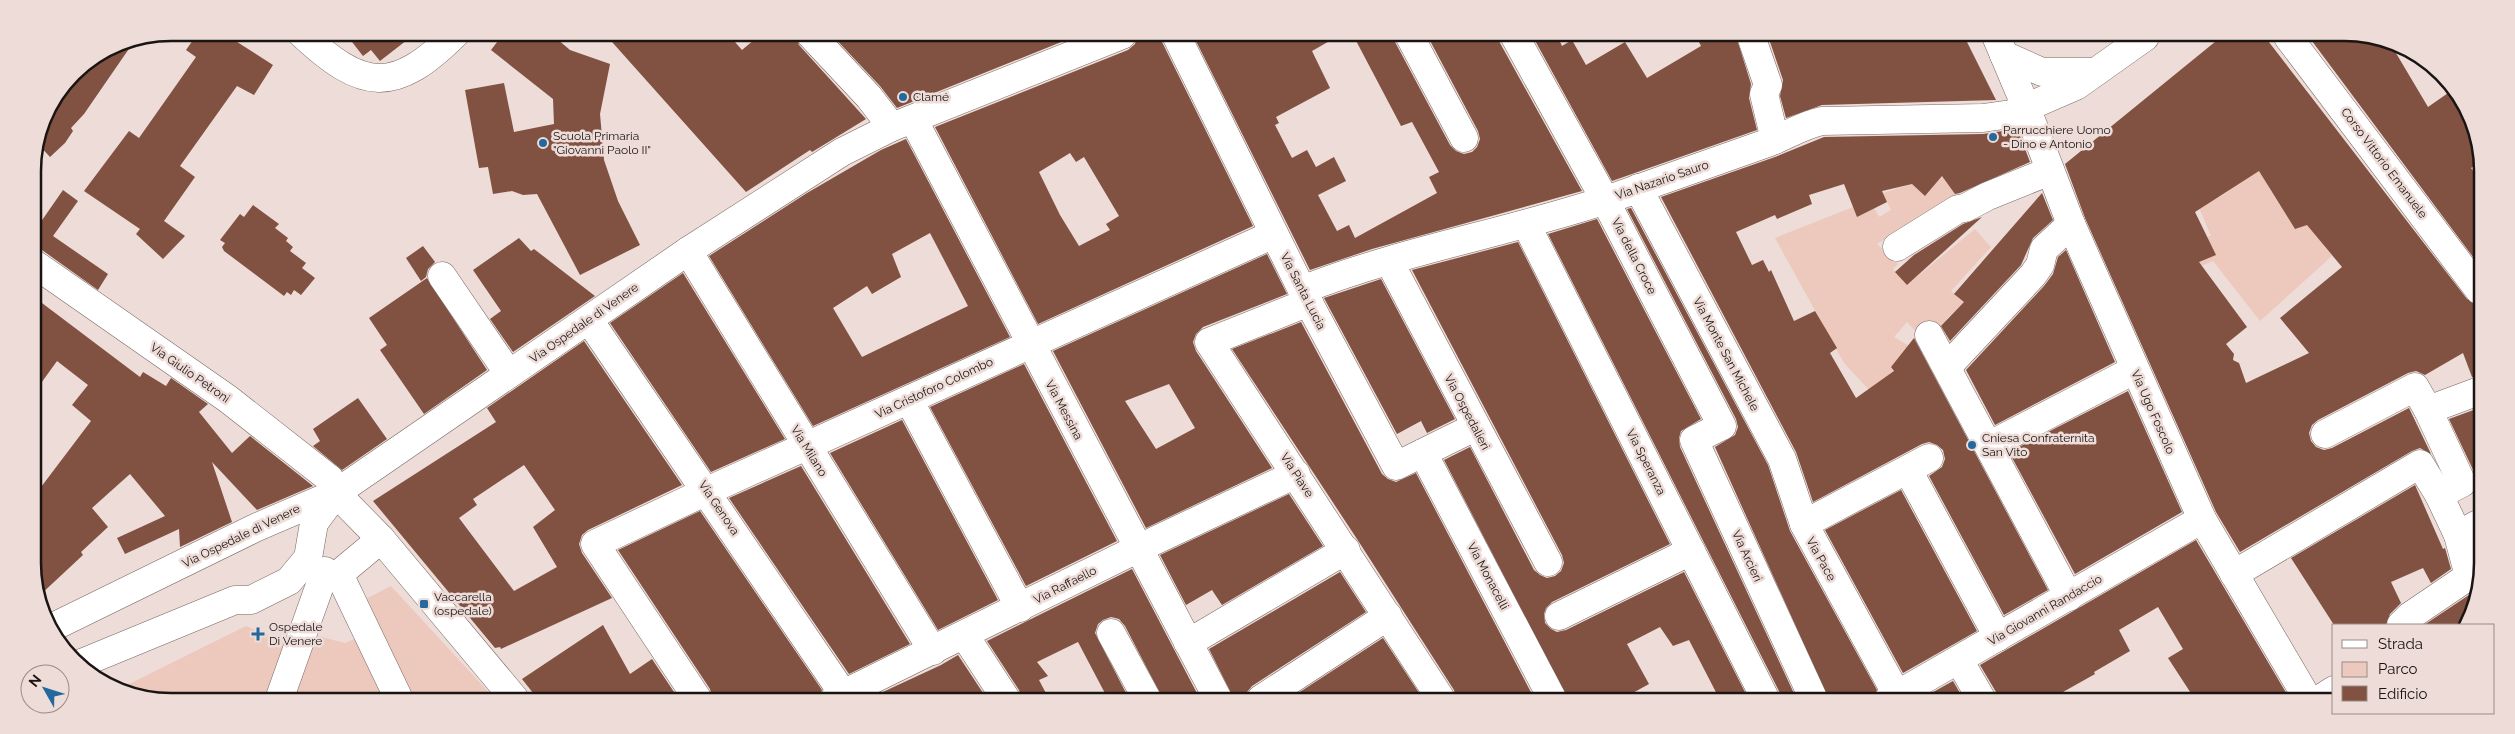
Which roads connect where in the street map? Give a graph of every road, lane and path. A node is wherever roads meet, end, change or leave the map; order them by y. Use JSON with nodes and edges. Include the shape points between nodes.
{"nodes":[{"id":1,"x":1413,"y":41,"type":"edge"},
{"id":2,"x":1518,"y":41,"type":"edge"},
{"id":3,"x":1753,"y":41,"type":"edge"},
{"id":4,"x":2140,"y":41,"type":"edge"},
{"id":5,"x":2291,"y":41,"type":"edge"},
{"id":6,"x":311,"y":42,"type":"edge"},
{"id":7,"x":446,"y":42,"type":"edge"},
{"id":8,"x":817,"y":42,"type":"edge"},
{"id":9,"x":1103,"y":42,"type":"edge"},
{"id":10,"x":1179,"y":42,"type":"edge"},
{"id":11,"x":2000,"y":46,"type":"edge"},
{"id":12,"x":2099,"y":72,"type":"junction"},
{"id":13,"x":2026,"y":108,"type":"junction"},
{"id":14,"x":902,"y":123,"type":"junction"},
{"id":15,"x":1464,"y":138,"type":"dead end"},
{"id":16,"x":1775,"y":140,"type":"junction"},
{"id":17,"x":2050,"y":171,"type":"junction"},
{"id":18,"x":1638,"y":188,"type":"junction"},
{"id":19,"x":1605,"y":200,"type":"junction"},
{"id":20,"x":1526,"y":224,"type":"junction"},
{"id":21,"x":2071,"y":224,"type":"junction"},
{"id":22,"x":1274,"y":234,"type":"junction"},
{"id":23,"x":1897,"y":246,"type":"dead end"},
{"id":24,"x":688,"y":251,"type":"junction"},
{"id":25,"x":1389,"y":261,"type":"junction"},
{"id":26,"x":42,"y":269,"type":"edge"},
{"id":27,"x":442,"y":276,"type":"dead end"},
{"id":28,"x":2474,"y":283,"type":"edge"},
{"id":29,"x":1306,"y":296,"type":"junction"},
{"id":30,"x":589,"y":320,"type":"junction"},
{"id":31,"x":1929,"y":335,"type":"dead end"},
{"id":32,"x":1030,"y":344,"type":"junction"},
{"id":33,"x":1948,"y":366,"type":"junction"},
{"id":34,"x":2134,"y":370,"type":"junction"},
{"id":35,"x":509,"y":374,"type":"junction"},
{"id":36,"x":2474,"y":393,"type":"edge"},
{"id":37,"x":909,"y":400,"type":"junction"},
{"id":38,"x":2428,"y":410,"type":"junction"},
{"id":39,"x":1722,"y":426,"type":"joint"},
{"id":40,"x":1475,"y":427,"type":"junction"},
{"id":41,"x":2325,"y":434,"type":"dead end"},
{"id":42,"x":1990,"y":445,"type":"junction"},
{"id":43,"x":806,"y":447,"type":"junction"},
{"id":44,"x":1423,"y":453,"type":"junction"},
{"id":45,"x":1296,"y":474,"type":"junction"},
{"id":46,"x":707,"y":491,"type":"junction"},
{"id":47,"x":336,"y":493,"type":"junction"},
{"id":48,"x":2439,"y":496,"type":"junction"},
{"id":49,"x":2202,"y":519,"type":"junction"},
{"id":50,"x":1804,"y":524,"type":"junction"},
{"id":51,"x":2468,"y":530,"type":"edge"},
{"id":52,"x":381,"y":539,"type":"junction"},
{"id":53,"x":1137,"y":549,"type":"junction"},
{"id":54,"x":1346,"y":550,"type":"junction"},
{"id":55,"x":1691,"y":551,"type":"junction"},
{"id":56,"x":1548,"y":562,"type":"dead end"},
{"id":57,"x":324,"y":568,"type":"junction"},
{"id":58,"x":2234,"y":574,"type":"junction"},
{"id":59,"x":2069,"y":597,"type":"junction"},
{"id":60,"x":1020,"y":608,"type":"junction"},
{"id":61,"x":1388,"y":616,"type":"junction"},
{"id":62,"x":1558,"y":616,"type":"dead end"},
{"id":63,"x":57,"y":624,"type":"edge"},
{"id":64,"x":2402,"y":624,"type":"edge"},
{"id":65,"x":1111,"y":633,"type":"dead end"},
{"id":66,"x":965,"y":636,"type":"junction"},
{"id":67,"x":1998,"y":637,"type":"junction"},
{"id":68,"x":1188,"y":643,"type":"junction"},
{"id":69,"x":933,"y":651,"type":"junction"},
{"id":70,"x":1959,"y":660,"type":"junction"},
{"id":71,"x":87,"y":661,"type":"edge"},
{"id":72,"x":1271,"y":692,"type":"edge"},
{"id":73,"x":1437,"y":692,"type":"edge"},
{"id":74,"x":1549,"y":692,"type":"edge"},
{"id":75,"x":1762,"y":692,"type":"edge"},
{"id":76,"x":1810,"y":692,"type":"edge"},
{"id":77,"x":1889,"y":692,"type":"edge"},
{"id":78,"x":1902,"y":692,"type":"edge"},
{"id":79,"x":1977,"y":692,"type":"edge"},
{"id":80,"x":2304,"y":692,"type":"edge"},
{"id":81,"x":281,"y":693,"type":"edge"},
{"id":82,"x":396,"y":693,"type":"edge"},
{"id":83,"x":510,"y":693,"type":"edge"},
{"id":84,"x":694,"y":693,"type":"edge"},
{"id":85,"x":839,"y":693,"type":"edge"},
{"id":86,"x":851,"y":693,"type":"edge"},
{"id":87,"x":1002,"y":693,"type":"edge"},
{"id":88,"x":1143,"y":693,"type":"edge"},
{"id":89,"x":1215,"y":693,"type":"edge"}],
"edges":[{"from":1,"to":15,"type":"street"},
{"from":2,"to":19,"type":"street","name":"Via della Croce"},
{"from":3,"to":16,"type":"street","via":[[1768,85],[1764,94]]},
{"from":4,"to":12,"type":"street","name":"Via Nazario Sauro"},
{"from":5,"to":28,"type":"street","name":"Corso Vittorio Emanuele"},
{"from":6,"to":7,"type":"street","via":[[343,68],[373,78],[398,76],[418,67]]},
{"from":8,"to":14,"type":"street","name":"Via Messina","via":[[869,97]]},
{"from":9,"to":14,"type":"street","name":"Via Ospedale di Venere"},
{"from":10,"to":22,"type":"street","name":"Via Santa Lucia"},
{"from":11,"to":12,"type":"street","via":[[2042,72]]},
{"from":11,"to":13,"type":"street","name":"Via Ugo Foscolo"},
{"from":12,"to":13,"type":"street","name":"Via Nazario Sauro"},
{"from":13,"to":16,"type":"street","name":"Via Nazario Sauro","via":[[1983,118],[1822,121],[1804,125]]},
{"from":13,"to":17,"type":"street","name":"Via Ugo Foscolo"},
{"from":14,"to":24,"type":"street","name":"Via Ospedale di Venere","via":[[835,157]]},
{"from":14,"to":32,"type":"street","name":"Via Messina"},
{"from":16,"to":18,"type":"street","name":"Via Nazario Sauro"},
{"from":17,"to":21,"type":"street","name":"Via Ugo Foscolo"},
{"from":17,"to":23,"type":"street","via":[[1958,209]]},
{"from":18,"to":19,"type":"street","name":"Via Nazario Sauro"},
{"from":18,"to":50,"type":"street","name":"Via Monte San Michele","via":[[1782,460]]},
{"from":19,"to":20,"type":"street","name":"Via Nazario Sauro"},
{"from":19,"to":39,"type":"street","name":"Via della Croce"},
{"from":20,"to":25,"type":"street","name":"Via Nazario Sauro"},
{"from":20,"to":55,"type":"street","name":"Via Speranza"},
{"from":21,"to":33,"type":"street","via":[[2044,250],[2033,275]]},
{"from":21,"to":34,"type":"street","name":"Via Ugo Foscolo"},
{"from":22,"to":29,"type":"street","name":"Via Santa Lucia"},
{"from":22,"to":32,"type":"street","name":"Via Cristoforo Colombo"},
{"from":24,"to":30,"type":"street","name":"Via Ospedale di Venere"},
{"from":24,"to":43,"type":"street","name":"Via Milano"},
{"from":25,"to":29,"type":"street","name":"Via Nazario Sauro","via":[[1342,274]]},
{"from":25,"to":40,"type":"street","name":"Via Ospedalieri"},
{"from":26,"to":47,"type":"street","name":"Via Giulio Petroni","via":[[228,399],[330,479]]},
{"from":27,"to":35,"type":"street"},
{"from":29,"to":44,"type":"street","name":"Via Santa Lucia","via":[[1396,466]]},
{"from":29,"to":45,"type":"street","name":"Via Piave","via":[[1210,342]]},
{"from":30,"to":35,"type":"street","name":"Via Ospedale di Venere"},
{"from":30,"to":46,"type":"street","name":"Via Genova"},
{"from":31,"to":33,"type":"street"},
{"from":32,"to":37,"type":"street","name":"Via Cristoforo Colombo"},
{"from":32,"to":53,"type":"street","name":"Via Messina"},
{"from":33,"to":42,"type":"street"},
{"from":34,"to":42,"type":"street"},
{"from":34,"to":49,"type":"street","name":"Via Ugo Foscolo"},
{"from":35,"to":47,"type":"street","name":"Via Ospedale di Venere"},
{"from":36,"to":38,"type":"street"},
{"from":37,"to":43,"type":"street","name":"Via Cristoforo Colombo"},
{"from":37,"to":60,"type":"street"},
{"from":38,"to":41,"type":"street","via":[[2415,387]]},
{"from":38,"to":48,"type":"street","via":[[2462,483]]},
{"from":39,"to":76,"type":"street","name":"Via Arcieri","via":[[1694,440]]},
{"from":40,"to":44,"type":"street","name":"Via Santa Lucia"},
{"from":40,"to":56,"type":"street","name":"Via Ospedalieri"},
{"from":42,"to":59,"type":"street"},
{"from":43,"to":46,"type":"street","name":"Via Cristoforo Colombo"},
{"from":43,"to":69,"type":"street","name":"Via Milano"},
{"from":44,"to":74,"type":"street","name":"Via Monacelli"},
{"from":45,"to":53,"type":"street","name":"Via Raffaello"},
{"from":45,"to":54,"type":"street","name":"Via Piave"},
{"from":46,"to":84,"type":"street","name":"Via Cristoforo Colombo","via":[[595,544]]},
{"from":46,"to":85,"type":"street","name":"Via Genova"},
{"from":47,"to":52,"type":"street","name":"Via Giulio Petroni"},
{"from":47,"to":57,"type":"street","via":[[314,523]]},
{"from":47,"to":63,"type":"street","name":"Via Ospedale di Venere","via":[[255,528]]},
{"from":48,"to":51,"type":"street"},
{"from":48,"to":58,"type":"street","via":[[2420,464]]},
{"from":49,"to":58,"type":"street","name":"Via Ugo Foscolo"},
{"from":49,"to":59,"type":"street","name":"Via Giovanni Randaccio"},
{"from":50,"to":67,"type":"street","name":"Via Pace","via":[[1919,464]]},
{"from":50,"to":77,"type":"street","name":"Via Pace"},
{"from":51,"to":64,"type":"street","via":[[2469,576]]},
{"from":52,"to":57,"type":"street"},
{"from":52,"to":83,"type":"street","name":"Via Giulio Petroni"},
{"from":53,"to":60,"type":"street","name":"Via Raffaello"},
{"from":53,"to":68,"type":"street","name":"Via Messina"},
{"from":54,"to":61,"type":"street","name":"Via Piave"},
{"from":54,"to":68,"type":"street"},
{"from":55,"to":62,"type":"street"},
{"from":55,"to":75,"type":"street","name":"Via Speranza"},
{"from":57,"to":71,"type":"street","via":[[251,600],[235,600]]},
{"from":57,"to":81,"type":"street"},
{"from":57,"to":82,"type":"street"},
{"from":58,"to":80,"type":"street","name":"Via Ugo Foscolo"},
{"from":59,"to":67,"type":"street","name":"Via Giovanni Randaccio"},
{"from":60,"to":66,"type":"street","name":"Via Raffaello"},
{"from":61,"to":72,"type":"street"},
{"from":61,"to":73,"type":"street","name":"Via Piave"},
{"from":65,"to":88,"type":"street"},
{"from":66,"to":69,"type":"street","name":"Via Raffaello"},
{"from":66,"to":87,"type":"street"},
{"from":67,"to":70,"type":"street","name":"Via Giovanni Randaccio"},
{"from":68,"to":89,"type":"street","name":"Via Messina"},
{"from":69,"to":86,"type":"street","name":"Via Raffaello"},
{"from":70,"to":78,"type":"street","name":"Via Giovanni Randaccio"},
{"from":70,"to":79,"type":"street"}]}
